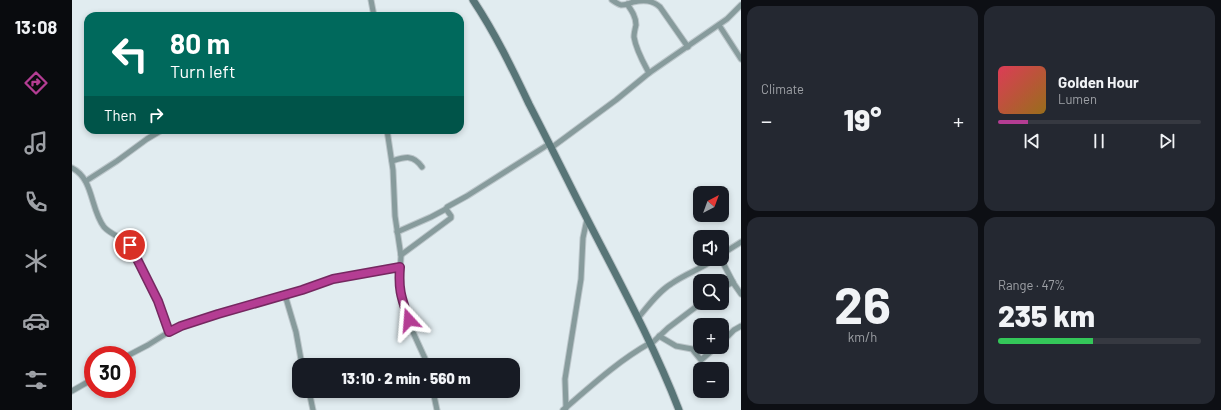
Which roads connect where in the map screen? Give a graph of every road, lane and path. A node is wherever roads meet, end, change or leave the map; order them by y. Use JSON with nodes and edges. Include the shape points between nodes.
{"nodes":[{"id":1,"x":371,"y":0,"type":"edge"},
{"id":2,"x":473,"y":0,"type":"edge"},
{"id":3,"x":612,"y":0,"type":"edge"},
{"id":4,"x":627,"y":4,"type":"junction"},
{"id":5,"x":741,"y":5,"type":"edge"},
{"id":6,"x":373,"y":12,"type":"edge"},
{"id":7,"x":719,"y":25,"type":"junction"},
{"id":8,"x":688,"y":47,"type":"junction"},
{"id":9,"x":741,"y":59,"type":"edge"},
{"id":10,"x":649,"y":73,"type":"junction"},
{"id":11,"x":155,"y":134,"type":"edge"},
{"id":12,"x":388,"y":134,"type":"edge"},
{"id":13,"x":550,"y":146,"type":"junction"},
{"id":14,"x":392,"y":161,"type":"junction"},
{"id":15,"x":422,"y":167,"type":"dead end"},
{"id":16,"x":72,"y":168,"type":"edge"},
{"id":17,"x":86,"y":181,"type":"junction"},
{"id":18,"x":446,"y":209,"type":"junction"},
{"id":19,"x":587,"y":219,"type":"junction"},
{"id":20,"x":397,"y":232,"type":"junction"},
{"id":21,"x":741,"y":242,"type":"edge"},
{"id":22,"x":729,"y":250,"type":"edge"},
{"id":23,"x":401,"y":255,"type":"junction"},
{"id":24,"x":704,"y":266,"type":"edge"},
{"id":25,"x":725,"y":266,"type":"edge"},
{"id":26,"x":400,"y":267,"type":"junction"},
{"id":27,"x":733,"y":282,"type":"junction"},
{"id":28,"x":729,"y":284,"type":"edge"},
{"id":29,"x":741,"y":294,"type":"edge"},
{"id":30,"x":285,"y":295,"type":"junction"},
{"id":31,"x":693,"y":309,"type":"edge"},
{"id":32,"x":638,"y":318,"type":"junction"},
{"id":33,"x":741,"y":326,"type":"edge"},
{"id":34,"x":169,"y":332,"type":"junction"},
{"id":35,"x":729,"y":335,"type":"edge"},
{"id":36,"x":659,"y":336,"type":"junction"},
{"id":37,"x":650,"y":343,"type":"junction"},
{"id":38,"x":693,"y":350,"type":"edge"},
{"id":39,"x":136,"y":351,"type":"edge"},
{"id":40,"x":696,"y":354,"type":"edge"},
{"id":41,"x":708,"y":354,"type":"edge"},
{"id":42,"x":301,"y":358,"type":"edge"},
{"id":43,"x":425,"y":358,"type":"edge"},
{"id":44,"x":84,"y":384,"type":"edge"},
{"id":45,"x":72,"y":391,"type":"edge"},
{"id":46,"x":310,"y":398,"type":"edge"},
{"id":47,"x":434,"y":398,"type":"edge"},
{"id":48,"x":564,"y":409,"type":"edge"},
{"id":49,"x":313,"y":410,"type":"edge"},
{"id":50,"x":437,"y":410,"type":"edge"},
{"id":51,"x":679,"y":410,"type":"edge"}],
"edges":[{"from":1,"to":6,"type":"street"},
{"from":2,"to":13,"type":"main road","via":[[505,54]]},
{"from":3,"to":4,"type":"street","via":[[620,5]]},
{"from":4,"to":8,"type":"street","via":[[650,0],[655,2]]},
{"from":4,"to":10,"type":"street","via":[[634,14],[636,45]]},
{"from":5,"to":7,"type":"street"},
{"from":7,"to":8,"type":"street"},
{"from":7,"to":9,"type":"street"},
{"from":8,"to":10,"type":"street"},
{"from":10,"to":13,"type":"street","via":[[616,100]]},
{"from":11,"to":17,"type":"street"},
{"from":12,"to":14,"type":"street"},
{"from":13,"to":18,"type":"street"},
{"from":13,"to":19,"type":"main road"},
{"from":14,"to":15,"type":"street","via":[[412,158]]},
{"from":14,"to":20,"type":"street"},
{"from":16,"to":17,"type":"street"},
{"from":17,"to":34,"type":"street","via":[[104,226],[128,242],[134,251],[158,301]]},
{"from":18,"to":20,"type":"street"},
{"from":18,"to":23,"type":"street","via":[[451,218]]},
{"from":19,"to":32,"type":"main road"},
{"from":19,"to":48,"type":"street"},
{"from":20,"to":23,"type":"street"},
{"from":21,"to":22,"type":"street"},
{"from":23,"to":26,"type":"street"},
{"from":24,"to":32,"type":"street","via":[[670,284]]},
{"from":25,"to":27,"type":"street"},
{"from":26,"to":30,"type":"street","via":[[333,279]]},
{"from":26,"to":43,"type":"street","via":[[401,298]]},
{"from":27,"to":28,"type":"street"},
{"from":27,"to":29,"type":"street"},
{"from":30,"to":34,"type":"street","via":[[218,314]]},
{"from":30,"to":42,"type":"street"},
{"from":31,"to":36,"type":"street"},
{"from":32,"to":37,"type":"main road"},
{"from":33,"to":35,"type":"street"},
{"from":34,"to":39,"type":"street"},
{"from":36,"to":37,"type":"street"},
{"from":36,"to":38,"type":"street","via":[[676,346]]},
{"from":37,"to":48,"type":"street","via":[[607,372]]},
{"from":37,"to":51,"type":"main road"},
{"from":40,"to":41,"type":"street","via":[[701,360]]},
{"from":44,"to":45,"type":"street"},
{"from":46,"to":49,"type":"street"},
{"from":47,"to":50,"type":"street"}]}
